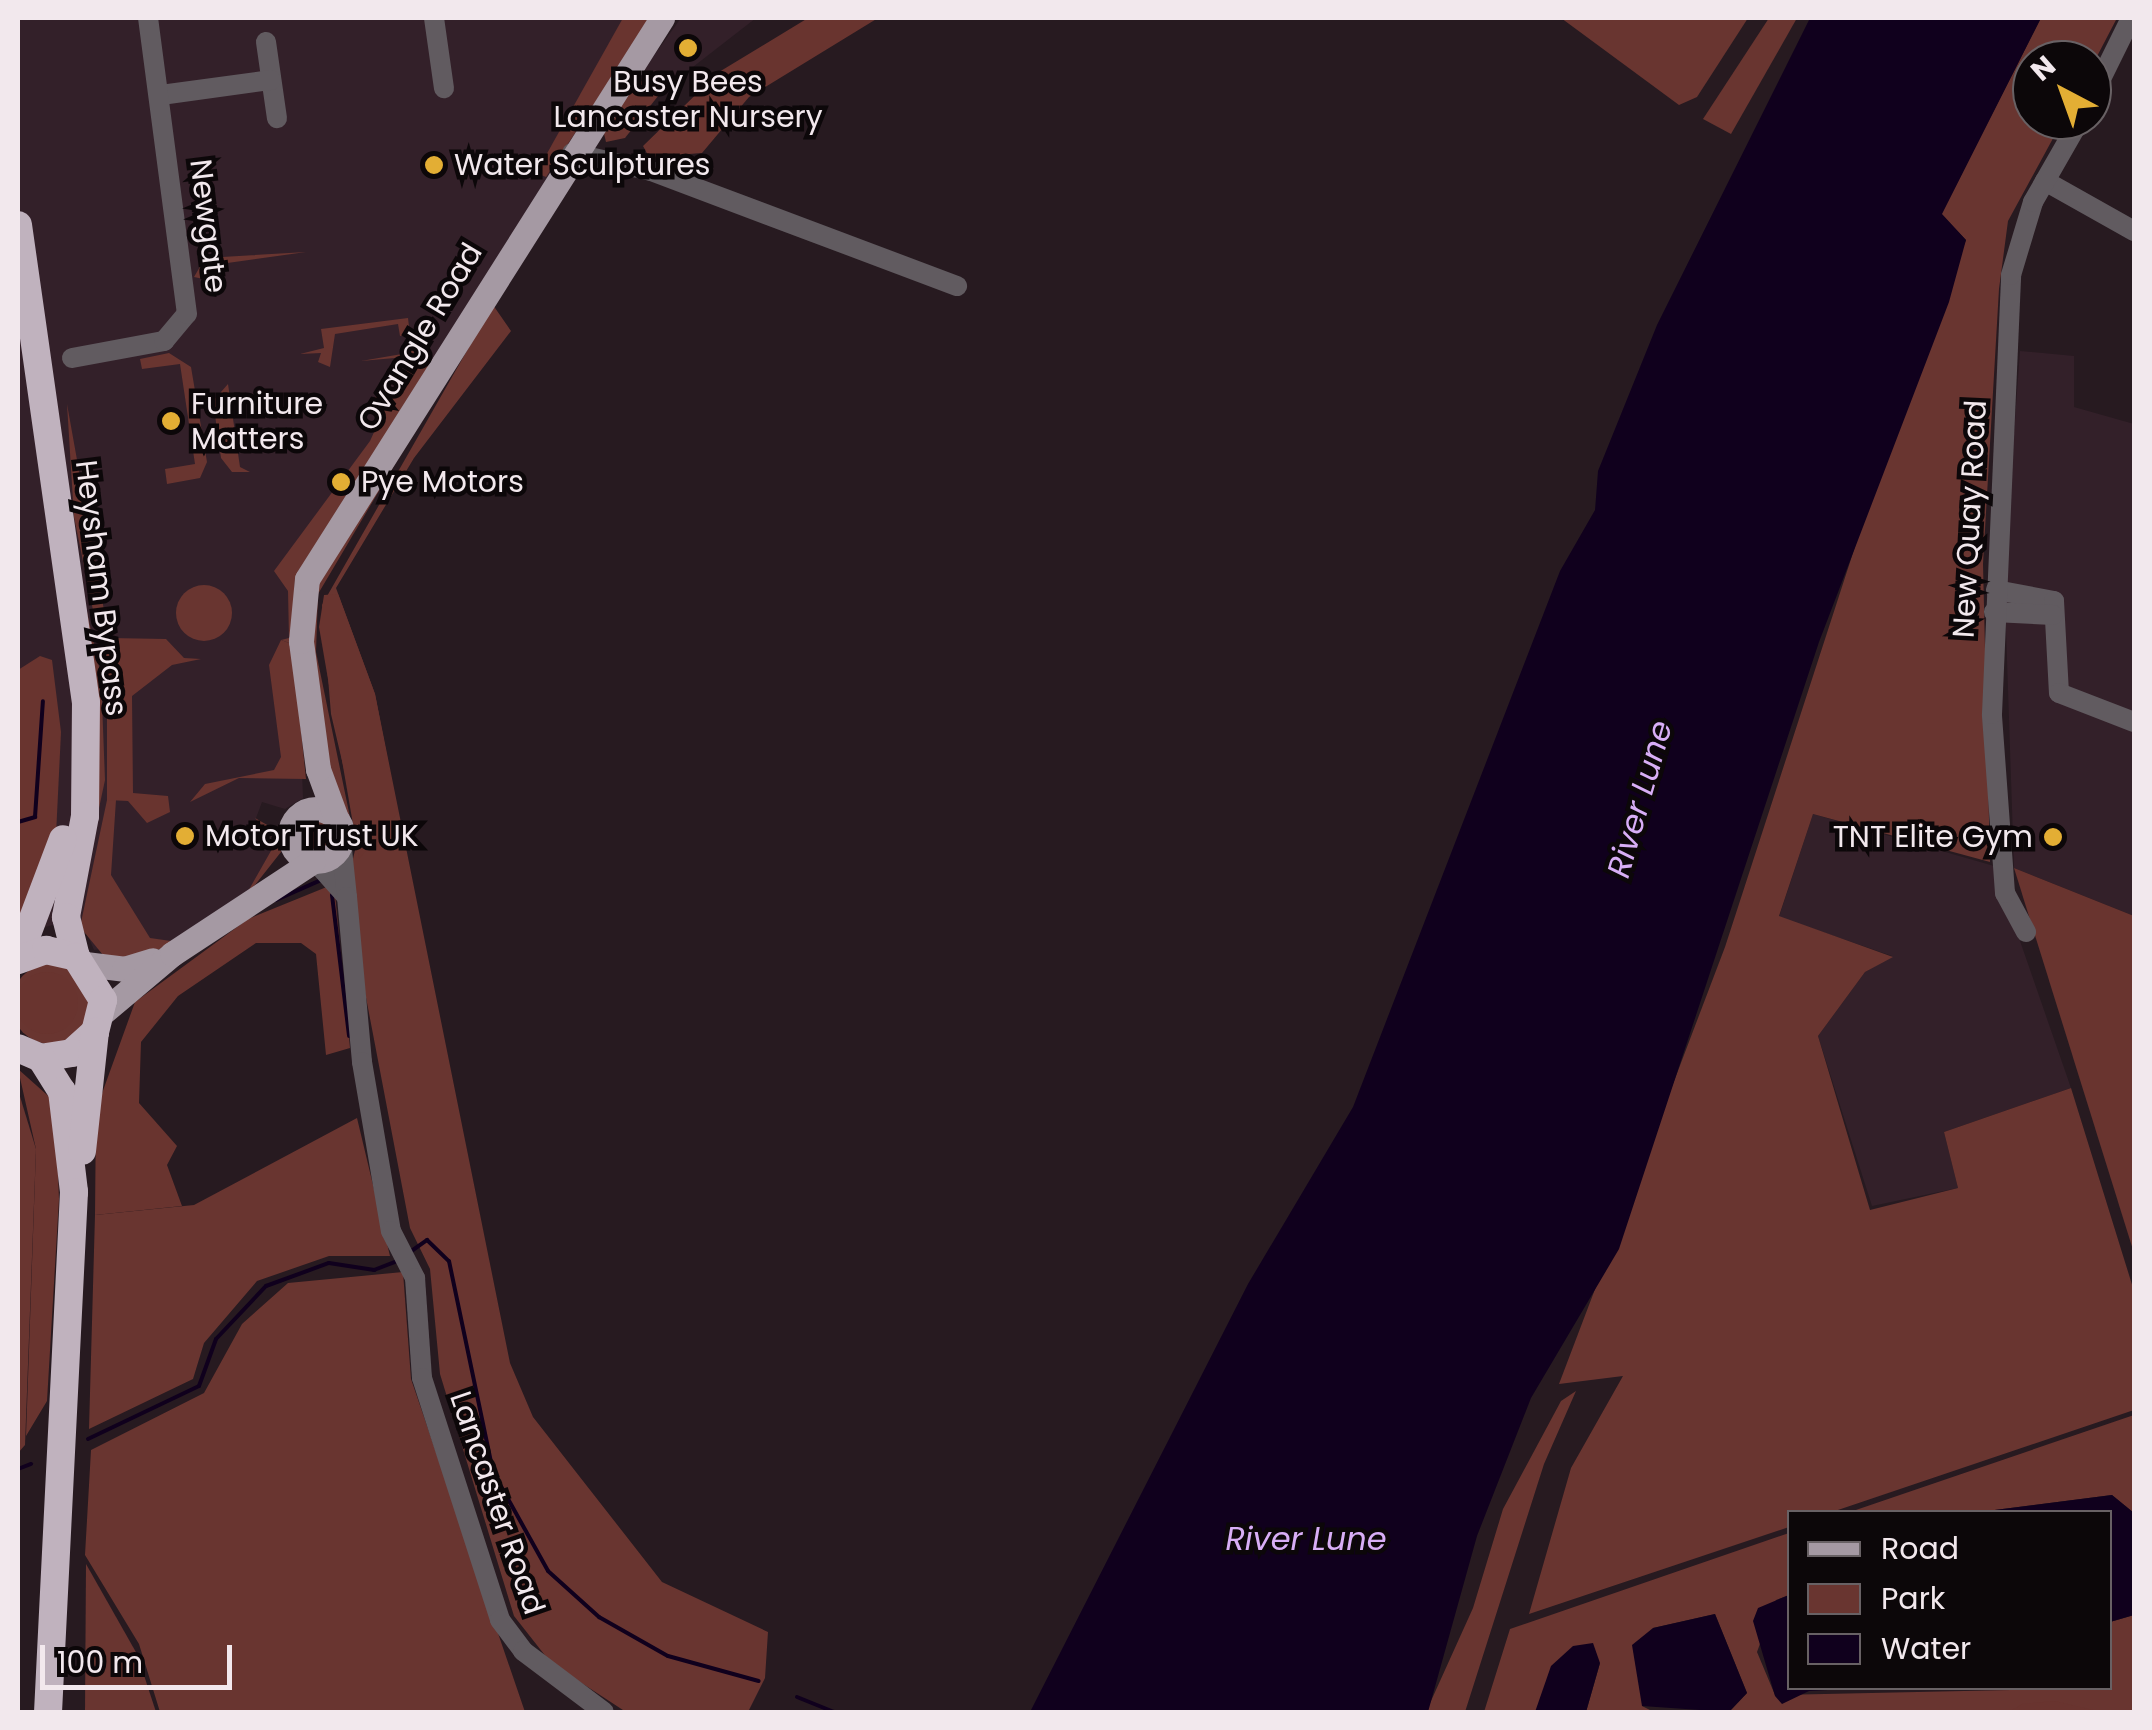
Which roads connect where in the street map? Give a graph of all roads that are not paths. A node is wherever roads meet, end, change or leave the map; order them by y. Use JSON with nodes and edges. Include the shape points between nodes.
{"nodes":[{"id":1,"x":148,"y":18,"type":"edge"},
{"id":2,"x":434,"y":18,"type":"edge"},
{"id":3,"x":662,"y":18,"type":"edge"},
{"id":4,"x":2132,"y":18,"type":"edge"},
{"id":5,"x":266,"y":42,"type":"dead end"},
{"id":6,"x":2112,"y":58,"type":"edge"},
{"id":7,"x":271,"y":80,"type":"junction"},
{"id":8,"x":444,"y":88,"type":"dead end"},
{"id":9,"x":162,"y":95,"type":"junction"},
{"id":10,"x":277,"y":118,"type":"dead end"},
{"id":11,"x":2069,"y":140,"type":"edge"},
{"id":12,"x":572,"y":153,"type":"junction"},
{"id":13,"x":2045,"y":181,"type":"junction"},
{"id":14,"x":18,"y":225,"type":"edge"},
{"id":15,"x":2134,"y":231,"type":"edge"},
{"id":16,"x":957,"y":286,"type":"dead end"},
{"id":17,"x":18,"y":346,"type":"edge"},
{"id":18,"x":72,"y":358,"type":"dead end"},
{"id":19,"x":1996,"y":590,"type":"junction"},
{"id":20,"x":1994,"y":612,"type":"junction"},
{"id":21,"x":2054,"y":615,"type":"junction"},
{"id":22,"x":2134,"y":722,"type":"edge"},
{"id":23,"x":318,"y":769,"type":"junction"},
{"id":24,"x":302,"y":813,"type":"junction"},
{"id":25,"x":338,"y":829,"type":"junction"},
{"id":26,"x":291,"y":842,"type":"junction"},
{"id":27,"x":314,"y":861,"type":"junction"},
{"id":28,"x":347,"y":897,"type":"junction"},
{"id":29,"x":250,"y":900,"type":"junction"},
{"id":30,"x":2026,"y":932,"type":"dead end"},
{"id":31,"x":172,"y":954,"type":"junction"},
{"id":32,"x":18,"y":959,"type":"edge"},
{"id":33,"x":81,"y":960,"type":"junction"},
{"id":34,"x":98,"y":1023,"type":"junction"},
{"id":35,"x":25,"y":1052,"type":"edge"},
{"id":36,"x":74,"y":1192,"type":"junction"},
{"id":37,"x":413,"y":1270,"type":"joint"},
{"id":38,"x":48,"y":1712,"type":"edge"},
{"id":39,"x":604,"y":1712,"type":"edge"}],
"edges":[{"from":1,"to":9,"type":"street","name":"Newgate"},
{"from":2,"to":8,"type":"street"},
{"from":3,"to":12,"type":"main road","name":"Ovangle Road"},
{"from":4,"to":6,"type":"street"},
{"from":5,"to":7,"type":"street"},
{"from":7,"to":9,"type":"street"},
{"from":7,"to":10,"type":"street"},
{"from":9,"to":18,"type":"street","name":"Newgate","via":[[188,314],[164,340]]},
{"from":11,"to":13,"type":"street","name":"New Quay Road"},
{"from":12,"to":16,"type":"street","via":[[650,172]]},
{"from":12,"to":23,"type":"main road","name":"Ovangle Road","via":[[307,579],[301,641]]},
{"from":13,"to":15,"type":"street"},
{"from":13,"to":19,"type":"street","name":"New Quay Road","via":[[2011,275]]},
{"from":14,"to":33,"type":"highway","name":"Heysham Bypass","via":[[86,702],[85,816],[66,917]]},
{"from":17,"to":32,"type":"highway","name":"Heysham Bypass","via":[[72,729],[62,846]]},
{"from":19,"to":20,"type":"street","name":"New Quay Road"},
{"from":19,"to":21,"type":"street","via":[[2045,595]]},
{"from":20,"to":21,"type":"street"},
{"from":20,"to":30,"type":"street","name":"New Quay Road","via":[[1998,841],[2005,892]]},
{"from":21,"to":22,"type":"street","via":[[2058,693]]},
{"from":23,"to":24,"type":"main road","name":"Ovangle Road"},
{"from":23,"to":25,"type":"main road","name":"Ovangle Road"},
{"from":24,"to":25,"type":"main road"},
{"from":24,"to":26,"type":"main road","name":"Ovangle Road"},
{"from":25,"to":27,"type":"main road"},
{"from":25,"to":28,"type":"street","name":"Ovangle Road"},
{"from":26,"to":27,"type":"main road"},
{"from":26,"to":29,"type":"main road","name":"Ovangle Road"},
{"from":27,"to":28,"type":"street"},
{"from":27,"to":29,"type":"main road"},
{"from":28,"to":37,"type":"street","name":"Ovangle Road","via":[[362,1062],[394,1236]]},
{"from":29,"to":31,"type":"main road"},
{"from":31,"to":33,"type":"main road","via":[[124,969]]},
{"from":31,"to":34,"type":"main road"},
{"from":32,"to":33,"type":"highway","via":[[46,950]]},
{"from":33,"to":34,"type":"highway","name":"Heysham Bypass"},
{"from":34,"to":35,"type":"highway","via":[[72,1053]]},
{"from":34,"to":36,"type":"highway"},
{"from":35,"to":36,"type":"highway","via":[[62,1091]]},
{"from":36,"to":38,"type":"highway"},
{"from":37,"to":39,"type":"street","name":"Lancaster Road","via":[[422,1378],[500,1620],[552,1677]]}]}
